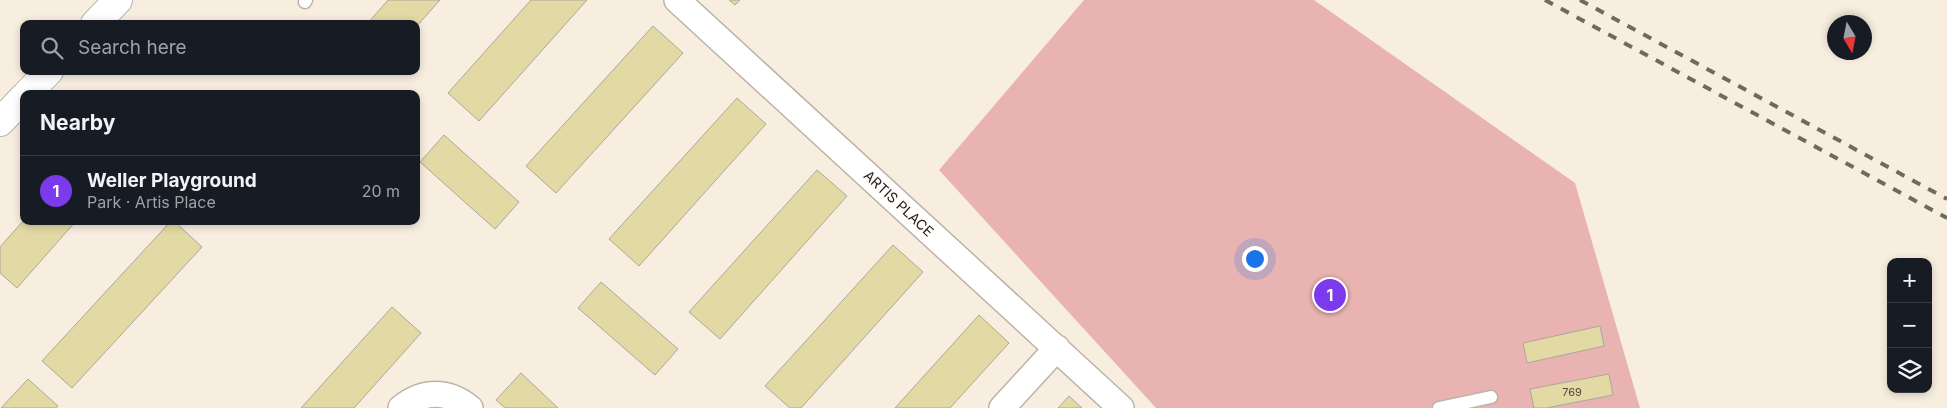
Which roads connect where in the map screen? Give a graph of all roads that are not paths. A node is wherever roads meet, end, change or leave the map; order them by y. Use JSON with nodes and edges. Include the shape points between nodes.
{"nodes":[{"id":1,"x":118,"y":0,"type":"edge"},
{"id":2,"x":677,"y":0,"type":"edge"},
{"id":3,"x":99,"y":20,"type":"edge"},
{"id":4,"x":45,"y":75,"type":"edge"},
{"id":5,"x":31,"y":90,"type":"edge"},
{"id":6,"x":20,"y":101,"type":"edge"},
{"id":7,"x":0,"y":122,"type":"edge"},
{"id":8,"x":1057,"y":348,"type":"junction"},
{"id":9,"x":1491,"y":397,"type":"dead end"},
{"id":10,"x":401,"y":408,"type":"edge"},
{"id":11,"x":470,"y":408,"type":"edge"},
{"id":12,"x":1002,"y":408,"type":"edge"},
{"id":13,"x":1121,"y":408,"type":"edge"},
{"id":14,"x":1439,"y":408,"type":"edge"}],
"edges":[{"from":1,"to":3,"type":"street"},
{"from":2,"to":8,"type":"street","name":"ARTIS PLACE"},
{"from":4,"to":5,"type":"street"},
{"from":6,"to":7,"type":"street"},
{"from":8,"to":12,"type":"street"},
{"from":8,"to":13,"type":"street","name":"ARTIS PLACE"},
{"from":9,"to":14,"type":"lane"},
{"from":10,"to":11,"type":"street","via":[[422,396],[439,394],[454,397]]}]}
